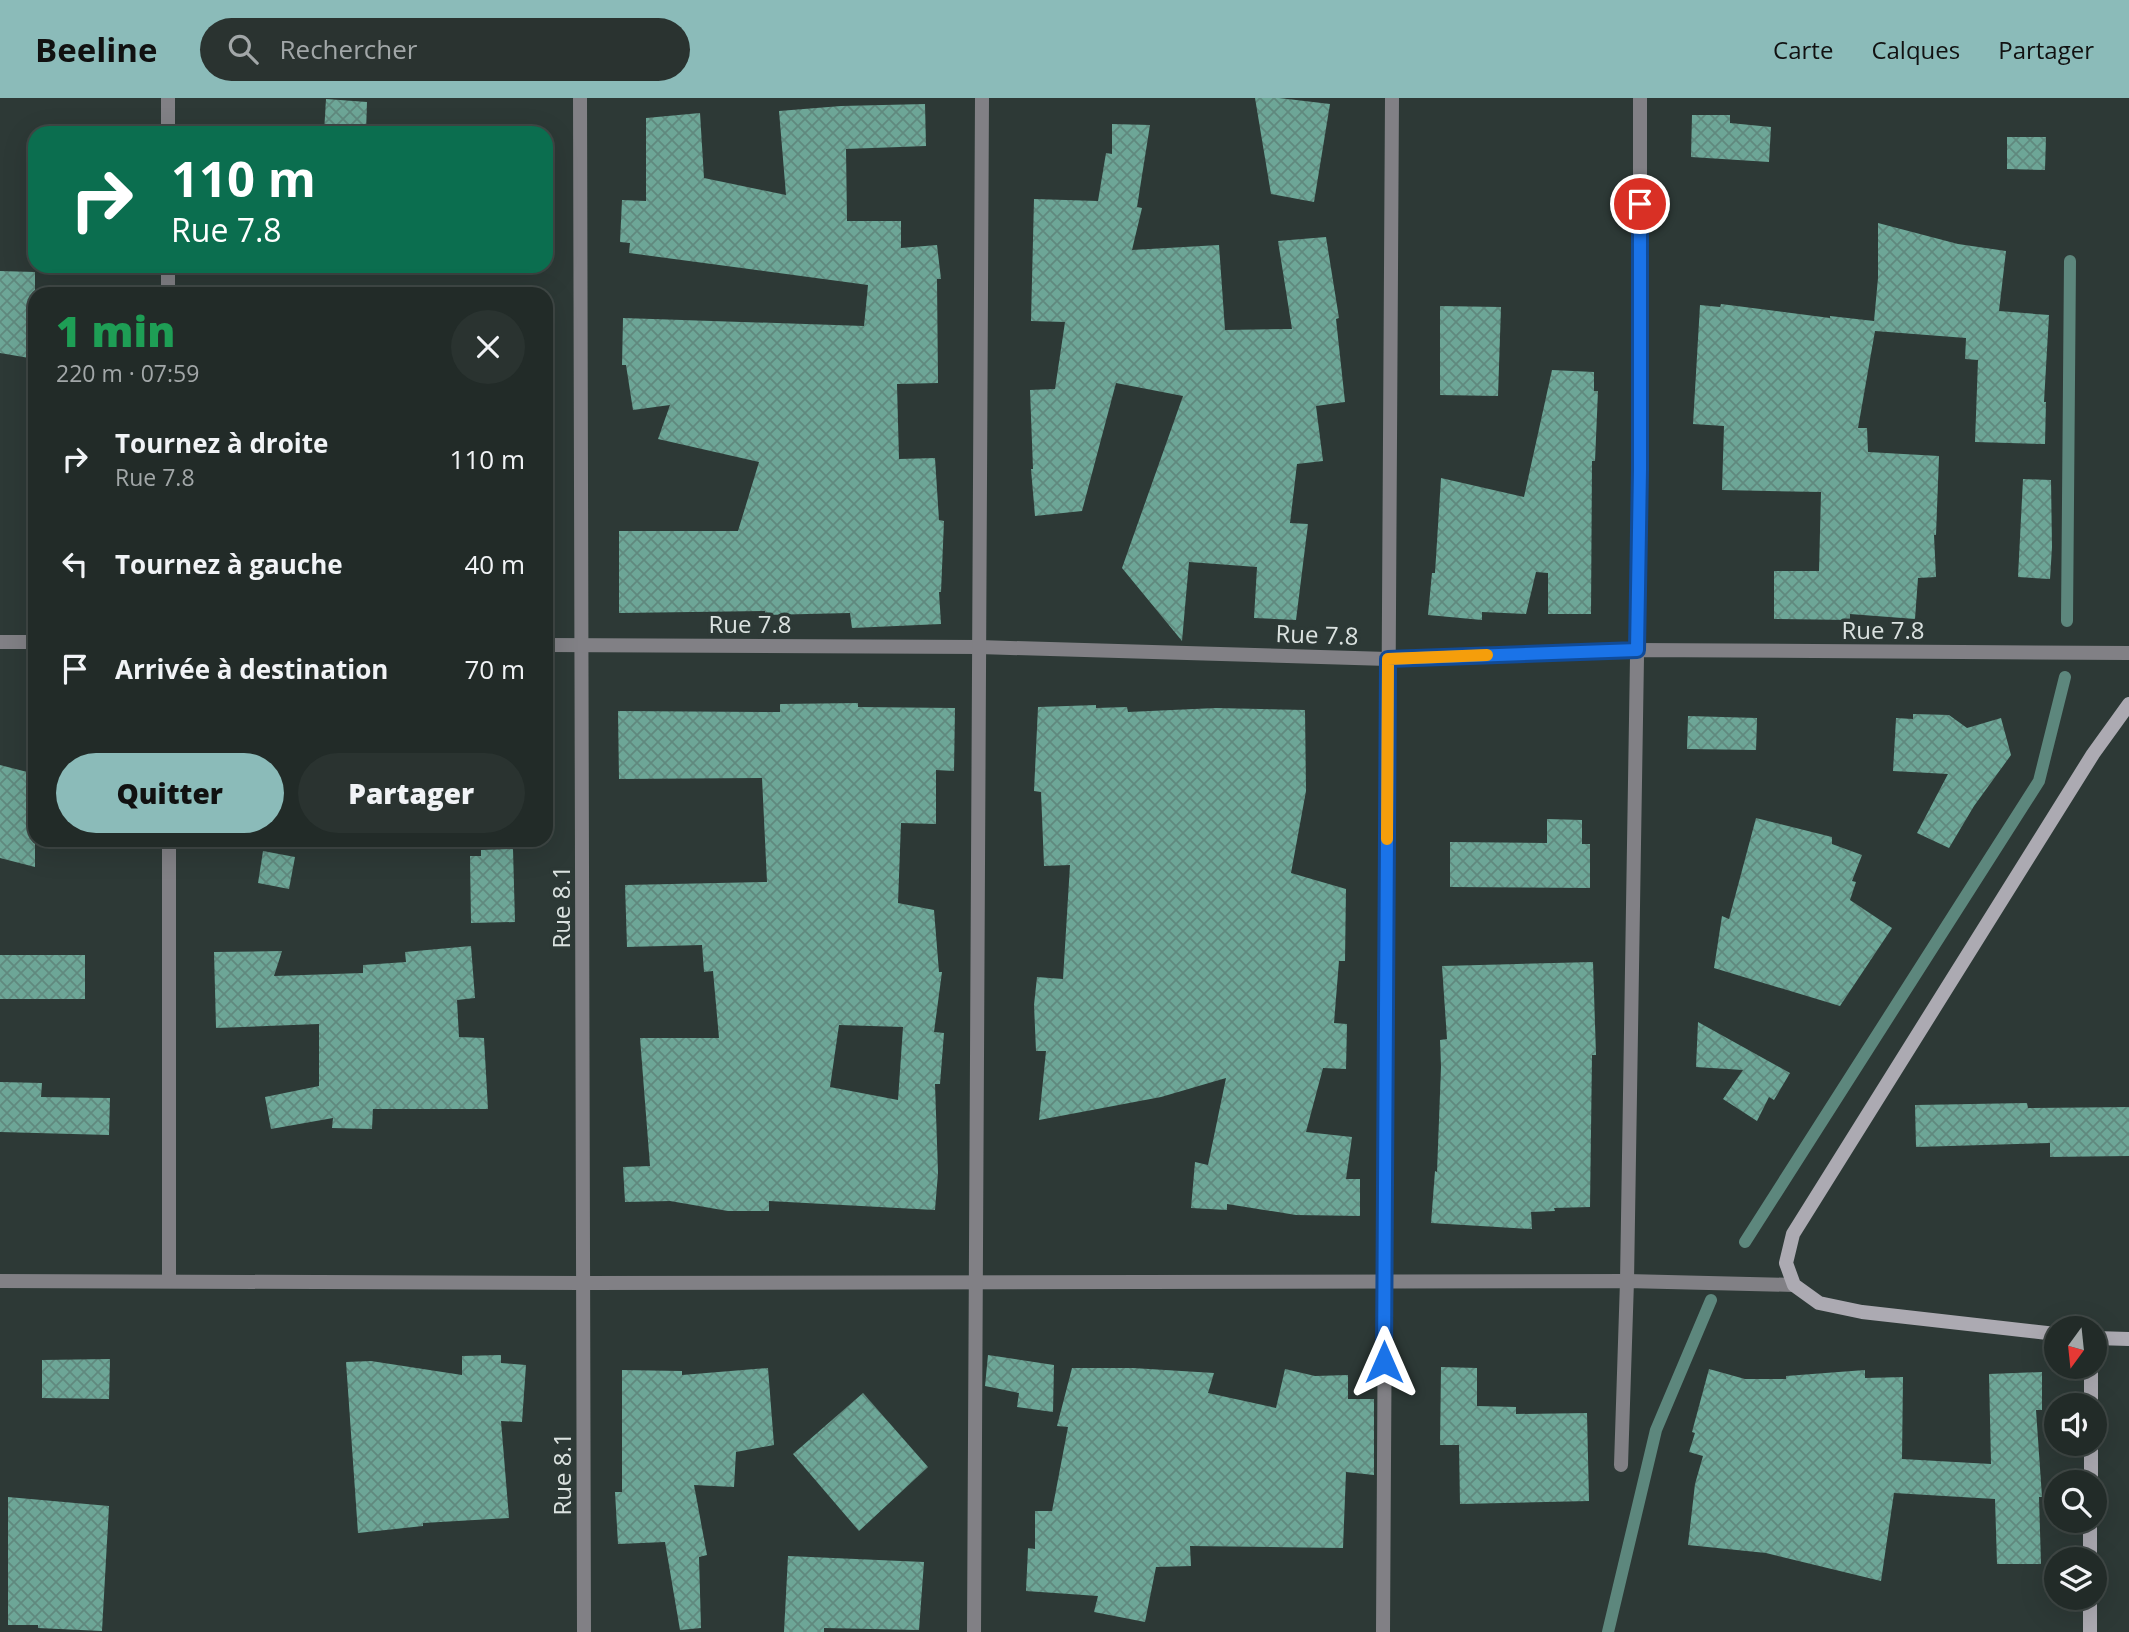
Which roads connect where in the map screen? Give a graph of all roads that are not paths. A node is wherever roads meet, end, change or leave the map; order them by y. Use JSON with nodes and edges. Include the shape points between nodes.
{"nodes":[{"id":1,"x":168,"y":98,"type":"edge"},
{"id":2,"x":580,"y":98,"type":"edge"},
{"id":3,"x":982,"y":98,"type":"edge"},
{"id":4,"x":1392,"y":98,"type":"edge"},
{"id":5,"x":1640,"y":98,"type":"edge"},
{"id":6,"x":168,"y":126,"type":"edge"},
{"id":7,"x":0,"y":642,"type":"edge"},
{"id":8,"x":28,"y":642,"type":"edge"},
{"id":9,"x":553,"y":645,"type":"edge"},
{"id":10,"x":582,"y":645,"type":"junction"},
{"id":11,"x":979,"y":647,"type":"junction"},
{"id":12,"x":1637,"y":650,"type":"junction"},
{"id":13,"x":2129,"y":653,"type":"edge"},
{"id":14,"x":1388,"y":659,"type":"junction"},
{"id":15,"x":2129,"y":704,"type":"edge"},
{"id":16,"x":169,"y":847,"type":"edge"},
{"id":17,"x":1627,"y":1280,"type":"junction"},
{"id":18,"x":0,"y":1281,"type":"edge"},
{"id":19,"x":169,"y":1281,"type":"junction"},
{"id":20,"x":1385,"y":1281,"type":"junction"},
{"id":21,"x":976,"y":1282,"type":"junction"},
{"id":22,"x":583,"y":1283,"type":"junction"},
{"id":23,"x":1794,"y":1285,"type":"junction"},
{"id":24,"x":2044,"y":1333,"type":"edge"},
{"id":25,"x":2107,"y":1338,"type":"edge"},
{"id":26,"x":2129,"y":1339,"type":"edge"},
{"id":27,"x":1621,"y":1465,"type":"dead end"},
{"id":28,"x":2090,"y":1610,"type":"edge"},
{"id":29,"x":584,"y":1632,"type":"edge"},
{"id":30,"x":974,"y":1632,"type":"edge"},
{"id":31,"x":1382,"y":1632,"type":"edge"},
{"id":32,"x":2090,"y":1632,"type":"edge"}],
"edges":[{"from":1,"to":6,"type":"street"},
{"from":2,"to":10,"type":"street","name":"Rue 8.1"},
{"from":3,"to":11,"type":"street"},
{"from":4,"to":14,"type":"street"},
{"from":5,"to":12,"type":"street"},
{"from":7,"to":8,"type":"street"},
{"from":9,"to":10,"type":"street","name":"Rue 7.8"},
{"from":10,"to":11,"type":"street","name":"Rue 7.8"},
{"from":10,"to":22,"type":"street","name":"Rue 8.1"},
{"from":11,"to":14,"type":"street","name":"Rue 7.8"},
{"from":11,"to":21,"type":"street"},
{"from":12,"to":13,"type":"street","name":"Rue 7.8"},
{"from":12,"to":14,"type":"street","name":"Rue 7.8"},
{"from":12,"to":17,"type":"street"},
{"from":14,"to":20,"type":"street"},
{"from":15,"to":23,"type":"street","via":[[2093,754],[1793,1234],[1786,1263]]},
{"from":16,"to":19,"type":"street"},
{"from":17,"to":20,"type":"street"},
{"from":17,"to":23,"type":"street"},
{"from":17,"to":27,"type":"street"},
{"from":18,"to":19,"type":"street"},
{"from":19,"to":22,"type":"street"},
{"from":20,"to":21,"type":"street"},
{"from":20,"to":31,"type":"street"},
{"from":21,"to":22,"type":"street"},
{"from":21,"to":30,"type":"street"},
{"from":22,"to":29,"type":"street","name":"Rue 8.1"},
{"from":23,"to":24,"type":"street","via":[[1819,1303],[1862,1312]]},
{"from":25,"to":26,"type":"street"},
{"from":28,"to":32,"type":"street"}]}
